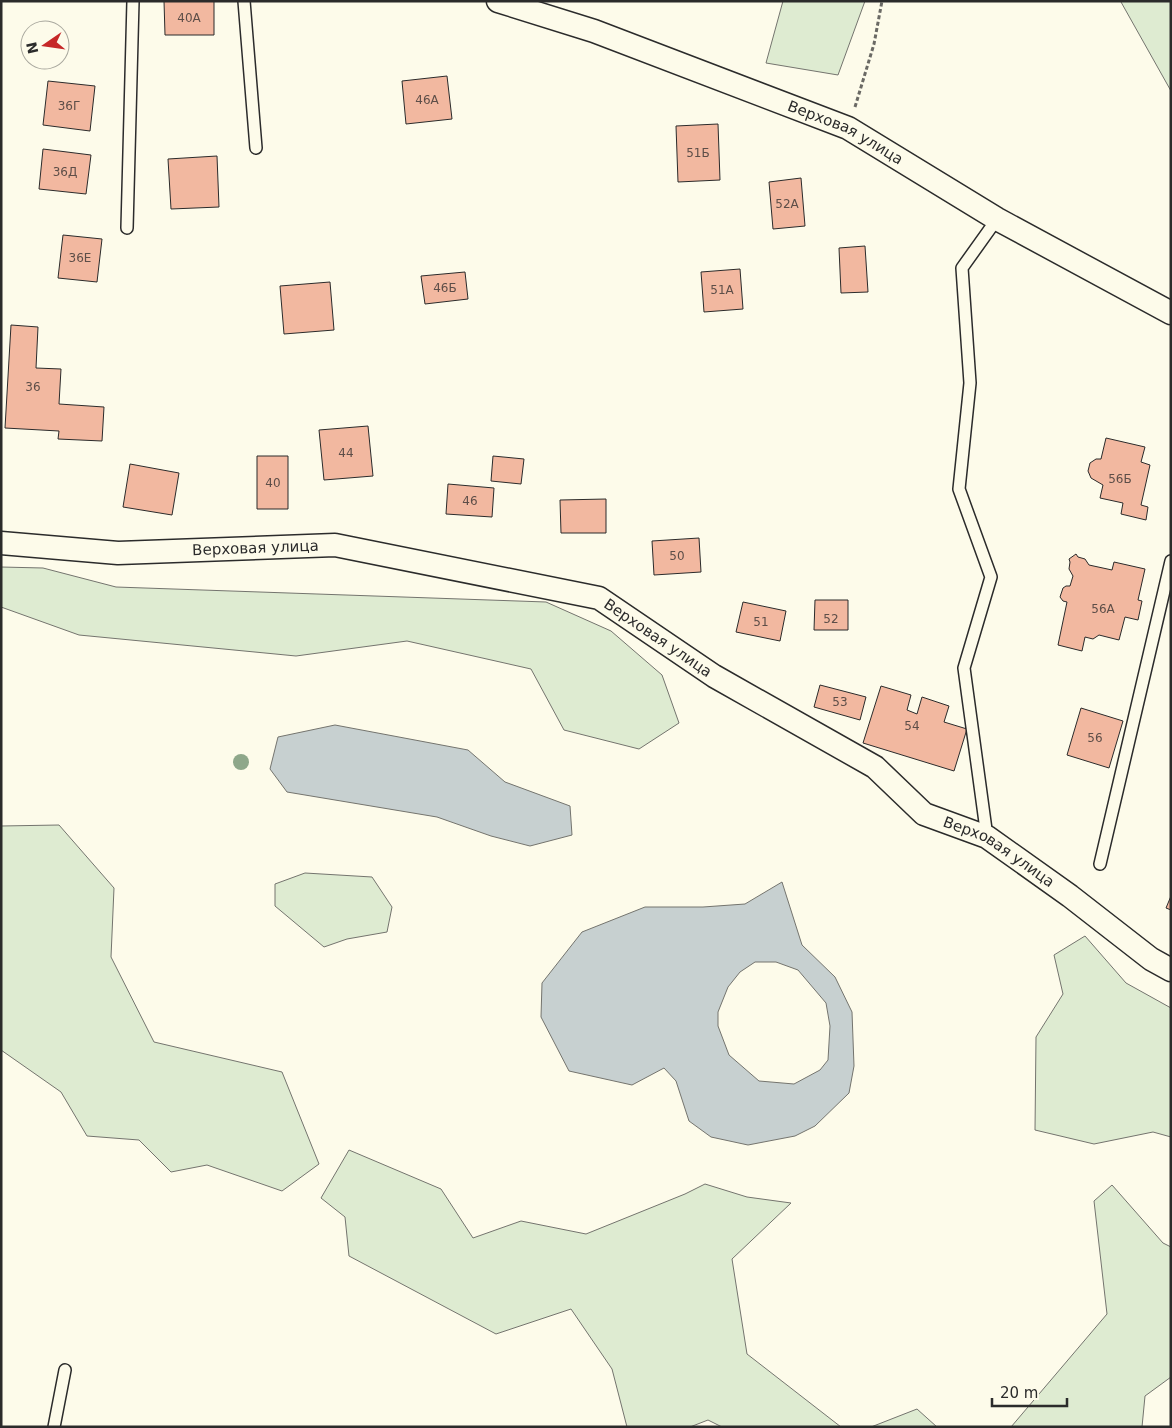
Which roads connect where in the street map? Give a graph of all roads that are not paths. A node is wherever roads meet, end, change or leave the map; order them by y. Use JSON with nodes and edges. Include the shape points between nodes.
{"nodes":[{"id":1,"x":134,"y":1,"type":"edge"},
{"id":2,"x":244,"y":1,"type":"edge"},
{"id":3,"x":498,"y":1,"type":"edge"},
{"id":4,"x":256,"y":148,"type":"dead end"},
{"id":5,"x":996,"y":219,"type":"junction"},
{"id":6,"x":127,"y":228,"type":"dead end"},
{"id":7,"x":1171,"y":313,"type":"edge"},
{"id":8,"x":1,"y":543,"type":"edge"},
{"id":9,"x":1171,"y":561,"type":"edge"},
{"id":10,"x":987,"y":837,"type":"junction"},
{"id":11,"x":1100,"y":864,"type":"dead end"},
{"id":12,"x":1171,"y":970,"type":"edge"},
{"id":13,"x":65,"y":1370,"type":"dead end"},
{"id":14,"x":54,"y":1427,"type":"edge"}],
"edges":[{"from":1,"to":6,"type":"lane"},
{"from":2,"to":4,"type":"lane"},
{"from":3,"to":5,"type":"street","name":"Верховая улица","via":[[594,31],[848,128]]},
{"from":5,"to":7,"type":"street","name":"Верховая улица"},
{"from":5,"to":10,"type":"lane","via":[[962,268],[970,383],[959,489],[991,577],[964,668]]},
{"from":8,"to":10,"type":"street","name":"Верховая улица","via":[[118,553],[335,545],[599,598],[714,676],[875,767],[924,814]]},
{"from":9,"to":11,"type":"lane"},
{"from":10,"to":12,"type":"street","name":"Верховая улица","via":[[1151,959]]},
{"from":13,"to":14,"type":"lane"}]}
